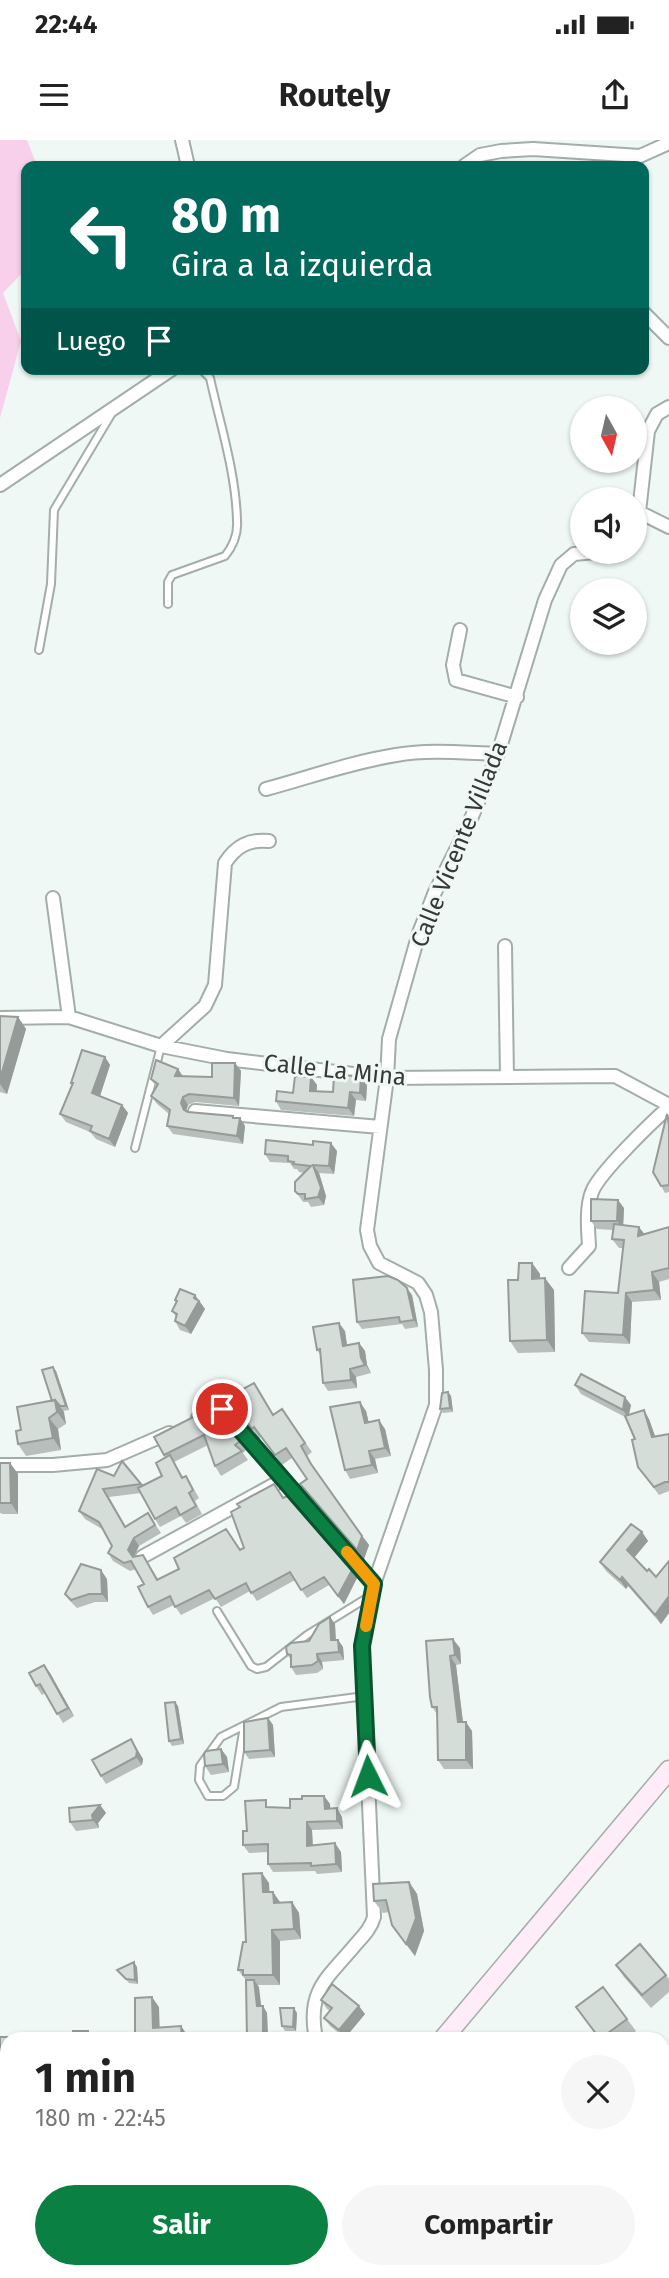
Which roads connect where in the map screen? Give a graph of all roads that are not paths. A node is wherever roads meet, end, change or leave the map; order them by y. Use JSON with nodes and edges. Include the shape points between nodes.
{"nodes":[{"id":1,"x":183,"y":140,"type":"edge"},
{"id":2,"x":666,"y":148,"type":"edge"},
{"id":3,"x":187,"y":161,"type":"edge"},
{"id":4,"x":471,"y":161,"type":"edge"},
{"id":5,"x":638,"y":161,"type":"edge"},
{"id":6,"x":649,"y":318,"type":"edge"},
{"id":7,"x":669,"y":338,"type":"edge"},
{"id":8,"x":163,"y":375,"type":"edge"},
{"id":9,"x":207,"y":375,"type":"edge"},
{"id":10,"x":116,"y":406,"type":"junction"},
{"id":11,"x":669,"y":407,"type":"edge"},
{"id":12,"x":0,"y":485,"type":"edge"},
{"id":13,"x":641,"y":487,"type":"edge"},
{"id":14,"x":647,"y":520,"type":"edge"},
{"id":15,"x":669,"y":527,"type":"edge"},
{"id":16,"x":570,"y":557,"type":"edge"},
{"id":17,"x":168,"y":604,"type":"dead end"},
{"id":18,"x":460,"y":630,"type":"dead end"},
{"id":19,"x":39,"y":650,"type":"dead end"},
{"id":20,"x":517,"y":697,"type":"junction"},
{"id":21,"x":498,"y":754,"type":"junction"},
{"id":22,"x":266,"y":789,"type":"dead end"},
{"id":23,"x":269,"y":841,"type":"dead end"},
{"id":24,"x":52,"y":898,"type":"dead end"},
{"id":25,"x":505,"y":946,"type":"dead end"},
{"id":26,"x":69,"y":1017,"type":"junction"},
{"id":27,"x":0,"y":1018,"type":"edge"},
{"id":28,"x":162,"y":1046,"type":"junction"},
{"id":29,"x":507,"y":1077,"type":"junction"},
{"id":30,"x":387,"y":1079,"type":"junction"},
{"id":31,"x":669,"y":1106,"type":"edge"},
{"id":32,"x":195,"y":1111,"type":"edge"},
{"id":33,"x":380,"y":1127,"type":"junction"},
{"id":34,"x":135,"y":1148,"type":"dead end"},
{"id":35,"x":569,"y":1268,"type":"dead end"},
{"id":36,"x":0,"y":1465,"type":"edge"},
{"id":37,"x":284,"y":1479,"type":"junction"},
{"id":38,"x":142,"y":1557,"type":"edge"},
{"id":39,"x":373,"y":1589,"type":"junction"},
{"id":40,"x":217,"y":1611,"type":"dead end"},
{"id":41,"x":365,"y":1696,"type":"junction"},
{"id":42,"x":244,"y":1726,"type":"junction"},
{"id":43,"x":669,"y":1770,"type":"edge"},
{"id":44,"x":315,"y":2032,"type":"edge"},
{"id":45,"x":449,"y":2032,"type":"edge"}],
"edges":[{"from":1,"to":3,"type":"street"},
{"from":2,"to":5,"type":"street"},
{"from":4,"to":5,"type":"street","via":[[480,155],[533,149]]},
{"from":6,"to":7,"type":"street"},
{"from":8,"to":10,"type":"street"},
{"from":9,"to":17,"type":"lane","via":[[229,464],[235,538],[225,556],[172,575]]},
{"from":10,"to":12,"type":"street"},
{"from":10,"to":19,"type":"lane","via":[[54,510],[51,584]]},
{"from":11,"to":13,"type":"street","via":[[657,414],[648,431]]},
{"from":14,"to":15,"type":"street"},
{"from":16,"to":20,"type":"street","name":"Calle Vicente Villada","via":[[561,565],[545,600]]},
{"from":18,"to":20,"type":"street","via":[[453,665],[456,680]]},
{"from":20,"to":21,"type":"street","name":"Calle Vicente Villada"},
{"from":21,"to":22,"type":"street","via":[[397,755],[321,771]]},
{"from":21,"to":30,"type":"street","name":"Calle Vicente Villada","via":[[419,933],[389,1039]]},
{"from":23,"to":28,"type":"street","via":[[243,844],[225,863],[215,985],[205,1006]]},
{"from":24,"to":26,"type":"street"},
{"from":25,"to":29,"type":"street"},
{"from":26,"to":27,"type":"street","name":"Calle La Mina"},
{"from":26,"to":28,"type":"street","name":"Calle La Mina"},
{"from":28,"to":30,"type":"street","name":"Calle La Mina"},
{"from":28,"to":34,"type":"lane"},
{"from":29,"to":30,"type":"street","name":"Calle La Mina"},
{"from":29,"to":31,"type":"street","name":"Calle La Mina","via":[[615,1076]]},
{"from":30,"to":33,"type":"street","name":"Calle Vicente Villada"},
{"from":31,"to":35,"type":"street","via":[[644,1128],[592,1190],[589,1246]]},
{"from":32,"to":33,"type":"street"},
{"from":33,"to":39,"type":"street","name":"Calle Vicente Villada","via":[[367,1230],[370,1246],[379,1263],[418,1283],[426,1296],[431,1312],[436,1405]]},
{"from":36,"to":37,"type":"street","via":[[107,1460],[219,1408]]},
{"from":37,"to":38,"type":"street"},
{"from":37,"to":39,"type":"street"},
{"from":39,"to":40,"type":"lane","via":[[257,1669]]},
{"from":39,"to":41,"type":"street","name":"Calle Vicente Villada","via":[[362,1646]]},
{"from":41,"to":42,"type":"lane","via":[[281,1707]]},
{"from":41,"to":44,"type":"street","name":"Calle Vicente Villada","via":[[374,1917],[316,1994]]},
{"from":42,"to":42,"type":"lane","via":[[221,1737],[200,1766],[199,1780],[208,1796],[223,1796],[234,1787]]},
{"from":43,"to":45,"type":"main road"}]}
